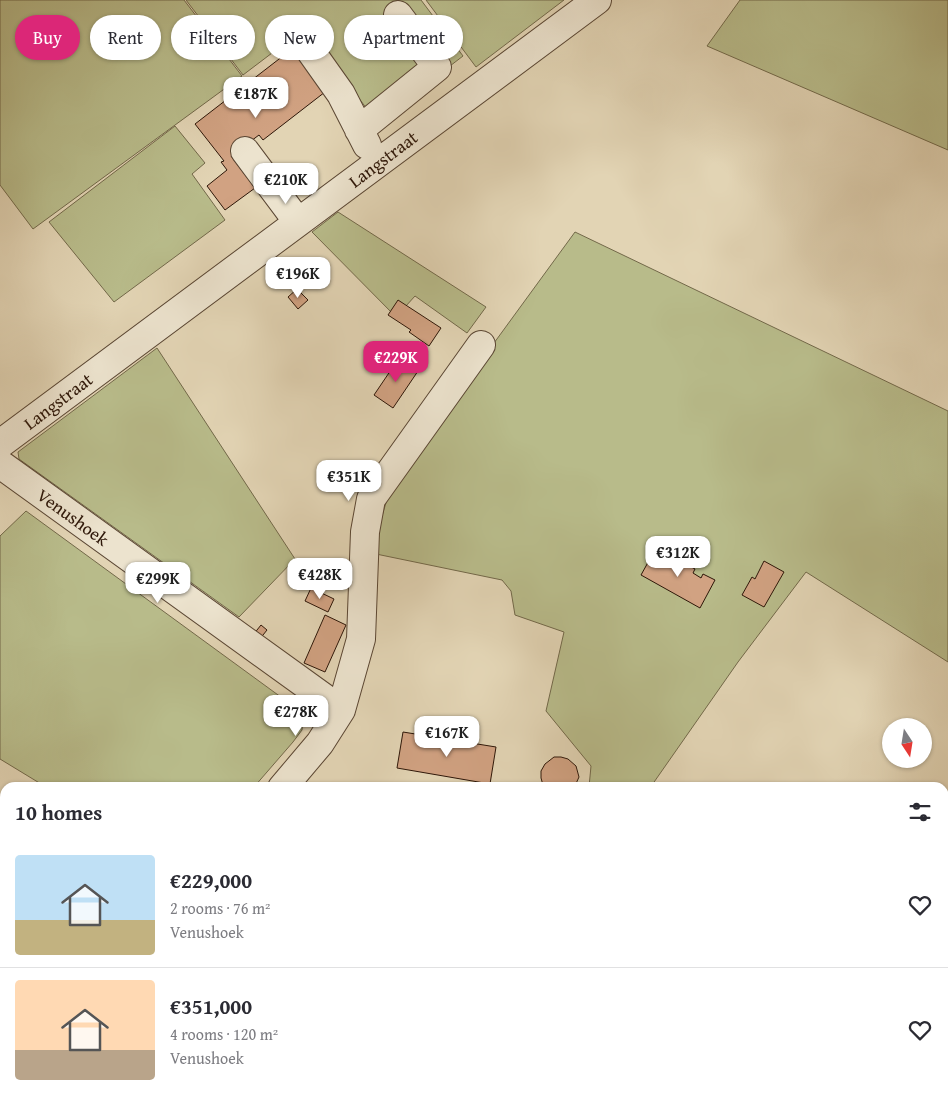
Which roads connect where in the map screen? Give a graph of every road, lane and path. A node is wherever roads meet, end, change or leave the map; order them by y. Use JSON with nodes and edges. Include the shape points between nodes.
{"nodes":[{"id":1,"x":597,"y":0,"type":"edge"},
{"id":2,"x":317,"y":60,"type":"edge"},
{"id":3,"x":432,"y":60,"type":"edge"},
{"id":4,"x":359,"y":130,"type":"junction"},
{"id":5,"x":245,"y":150,"type":"dead end"},
{"id":6,"x":376,"y":164,"type":"junction"},
{"id":7,"x":298,"y":222,"type":"junction"},
{"id":8,"x":481,"y":345,"type":"dead end"},
{"id":9,"x":0,"y":444,"type":"edge"},
{"id":10,"x":0,"y":464,"type":"edge"},
{"id":11,"x":341,"y":710,"type":"junction"},
{"id":12,"x":287,"y":782,"type":"edge"}],
"edges":[{"from":1,"to":6,"type":"street","name":"Langstraat"},
{"from":2,"to":4,"type":"street","via":[[341,94]]},
{"from":3,"to":4,"type":"street","via":[[437,67]]},
{"from":4,"to":6,"type":"street"},
{"from":5,"to":7,"type":"street"},
{"from":6,"to":7,"type":"street","name":"Langstraat"},
{"from":7,"to":9,"type":"street","name":"Langstraat"},
{"from":8,"to":11,"type":"street","via":[[371,499],[365,532],[361,639]]},
{"from":10,"to":11,"type":"street","name":"Venushoek"},
{"from":11,"to":12,"type":"street","via":[[320,743]]}]}
